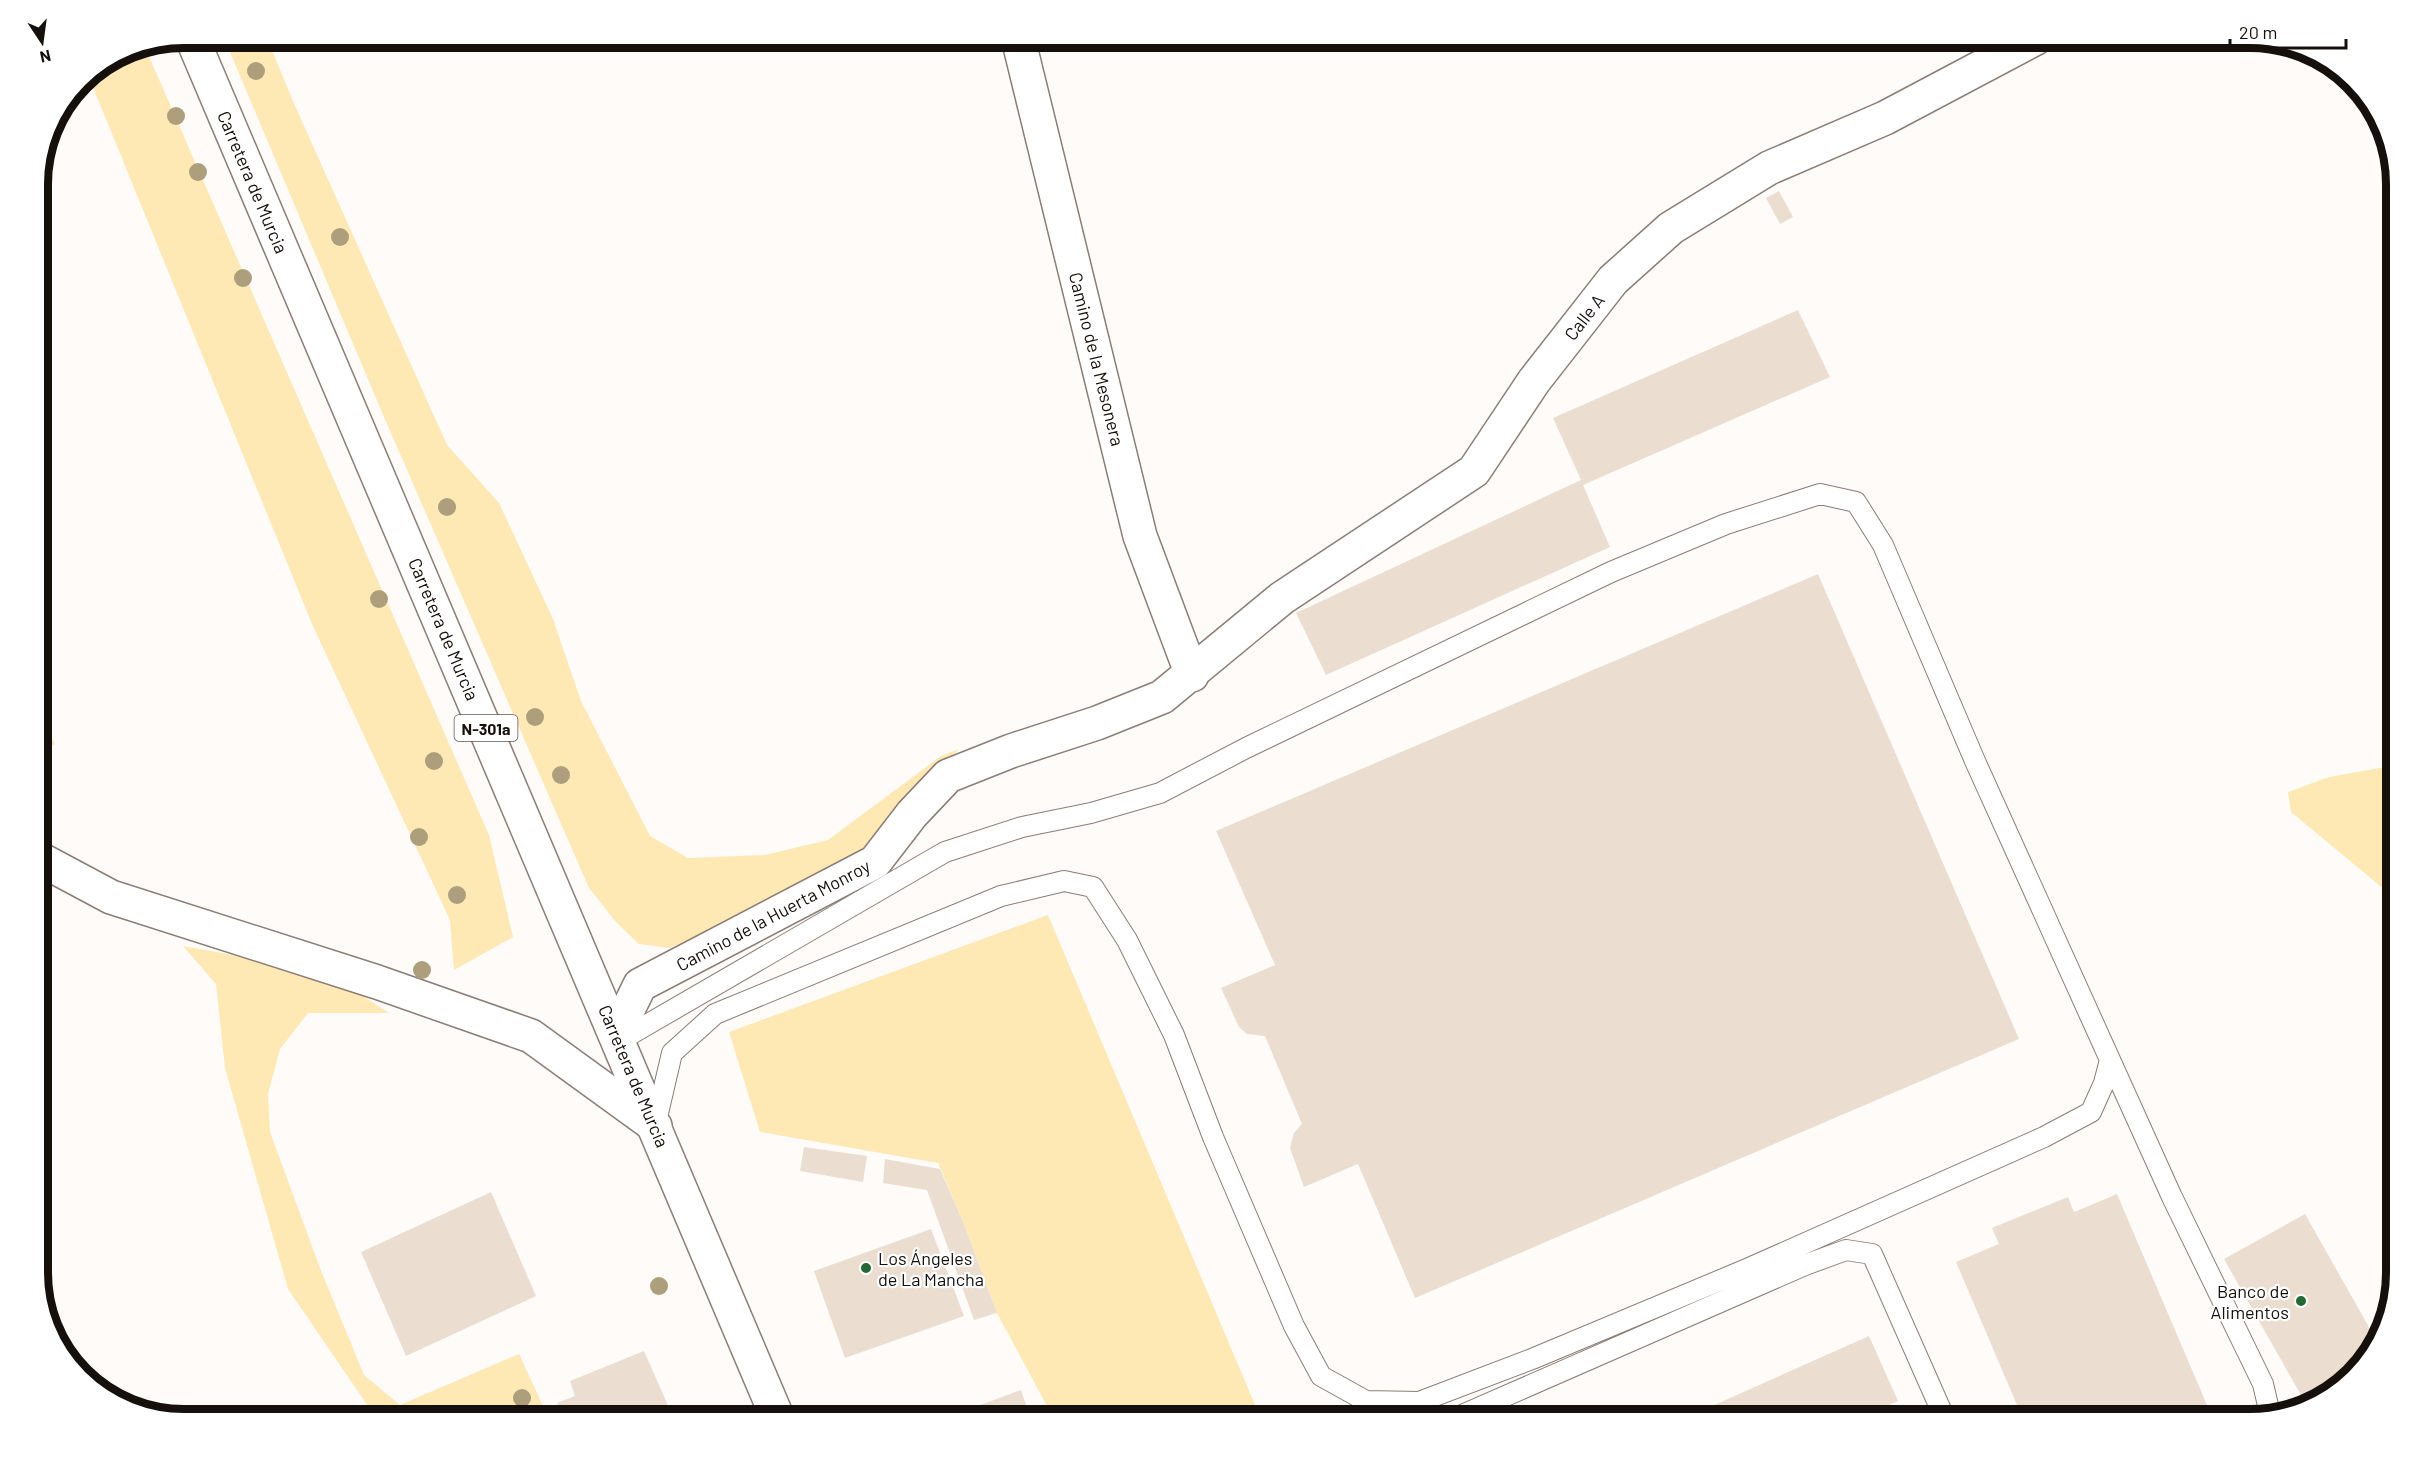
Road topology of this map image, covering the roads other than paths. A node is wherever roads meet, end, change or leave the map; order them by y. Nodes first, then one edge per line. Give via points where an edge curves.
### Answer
1 (196, 48) edge
2 (1020, 48) edge
3 (2017, 48) edge
4 (1192, 675) junction
5 (48, 863) edge
6 (617, 1038) junction
7 (2109, 1060) junction
8 (655, 1126) junction
9 (2269, 1408) edge
10 (774, 1409) edge
11 (1476, 1409) edge
12 (1941, 1409) edge

1 - 6 main road, Carretera de Murcia / N-301a
2 - 4 main road, Camino de la Mesonera via 1140,536
3 - 4 main road, Calle A via 1885,117 1769,168 1671,228 1613,280 1534,381 1474,471 1282,598
4 - 6 main road, Camino de la Huerta Monroy via 1162,697 948,776 875,862 640,985
5 - 8 main road via 111,897 531,1036
6 - 7 lane via 945,852 1022,826 1160,794 1246,748 1611,572 1726,524 1820,494 1856,502 1883,545
6 - 8 main road, Carretera de Murcia / N-301a
7 - 8 lane via 2091,1112 2044,1137 1747,1269 1419,1402 1366,1401 1321,1376 1290,1315 1213,1137 1174,1035 1127,940 1093,887 1064,881 1001,896 716,1014 672,1053
7 - 9 lane via 2263,1384
8 - 10 main road, Carretera de Murcia / N-301a
11 - 12 lane via 1845,1250 1872,1254

